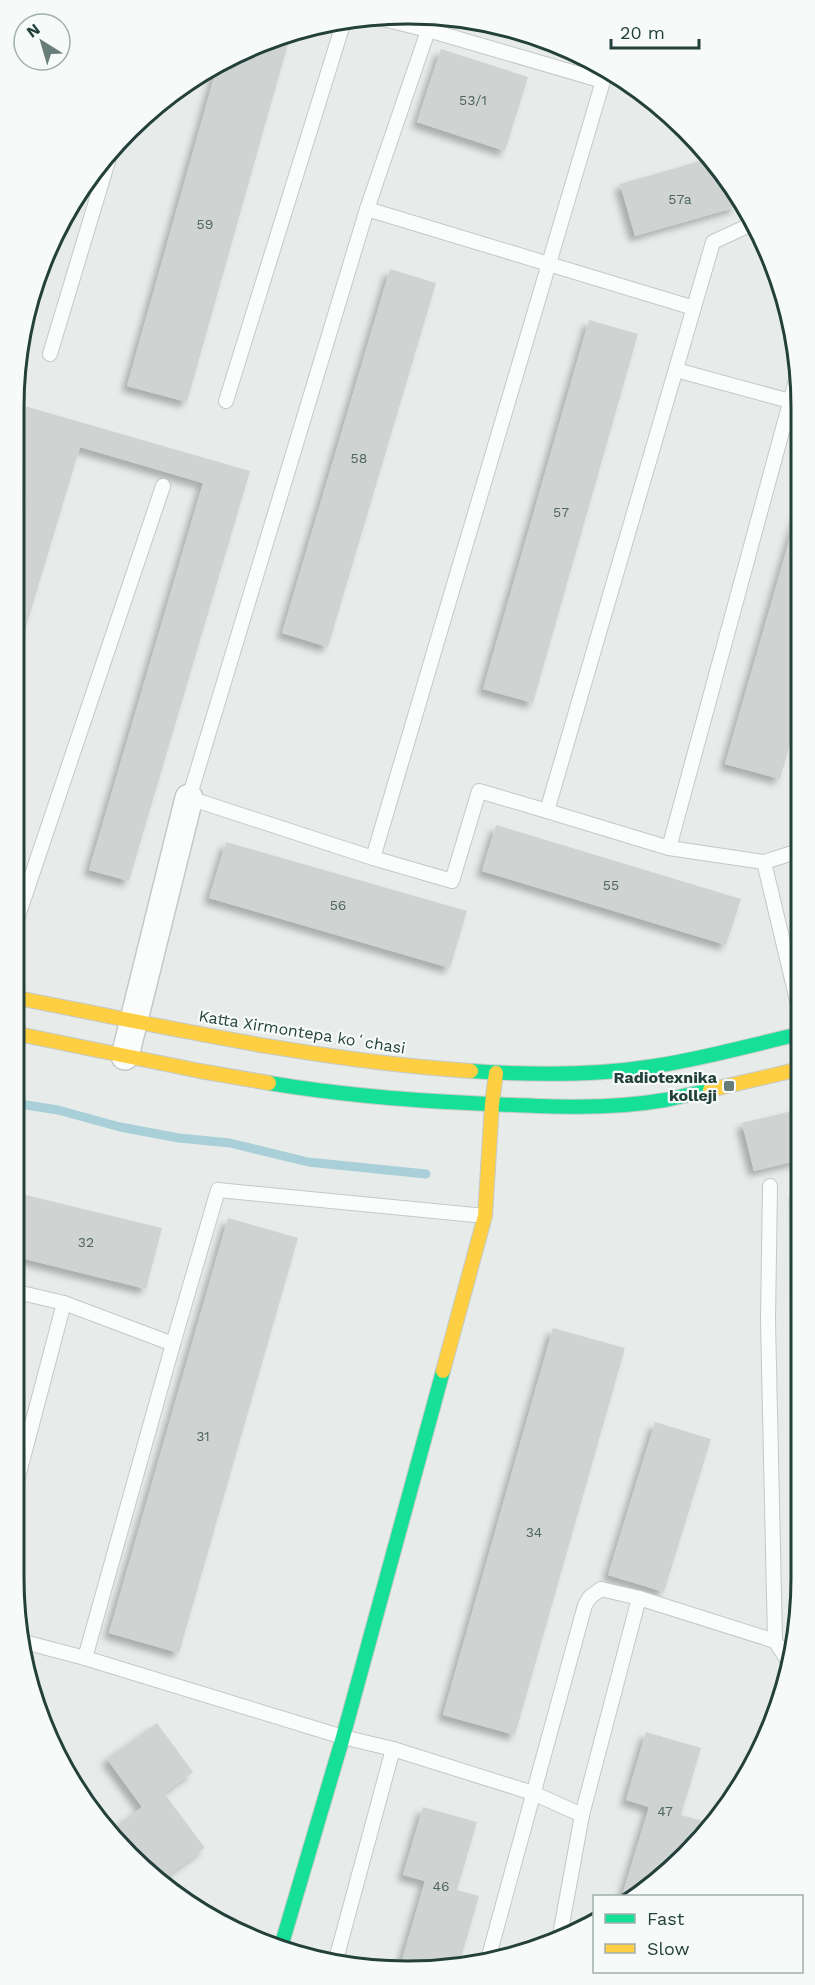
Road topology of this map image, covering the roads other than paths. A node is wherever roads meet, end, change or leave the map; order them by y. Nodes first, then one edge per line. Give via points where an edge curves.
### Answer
1 (404, 24) edge
2 (430, 25) edge
3 (341, 30) edge
4 (428, 30) junction
5 (597, 74) edge
6 (604, 78) edge
7 (104, 172) edge
8 (367, 209) junction
9 (745, 227) edge
10 (548, 263) junction
11 (694, 308) junction
12 (50, 354) dead end
13 (676, 370) junction
14 (226, 401) dead end
15 (790, 401) joint
16 (163, 486) dead end
17 (189, 798) junction
18 (547, 811) junction
19 (669, 848) junction
20 (791, 854) edge
21 (373, 858) junction
22 (764, 862) junction
23 (24, 901) edge
24 (791, 975) edge
25 (24, 999) edge
26 (135, 1021) junction
27 (24, 1035) edge
28 (791, 1036) edge
29 (125, 1056) junction
30 (791, 1071) edge
31 (496, 1073) junction
32 (492, 1104) junction
33 (770, 1186) dead end
34 (485, 1216) junction
35 (24, 1293) edge
36 (64, 1303) junction
37 (173, 1344) junction
38 (24, 1457) edge
39 (639, 1598) junction
40 (775, 1641) junction
41 (30, 1643) edge
42 (784, 1654) edge
43 (85, 1658) junction
44 (343, 1737) junction
45 (393, 1749) junction
46 (533, 1793) junction
47 (582, 1815) junction
48 (561, 1929) edge
49 (283, 1941) edge
50 (490, 1952) edge
51 (337, 1955) edge

1 - 4 lane
2 - 4 lane
3 - 14 lane
4 - 5 lane
4 - 8 lane
6 - 10 lane
7 - 12 lane
8 - 10 lane
8 - 17 lane
9 - 11 lane via 713,242
10 - 11 lane
10 - 21 lane
11 - 13 lane
13 - 15 lane
13 - 18 lane
15 - 19 lane
16 - 23 lane
17 - 21 lane
17 - 26 street
18 - 19 lane
18 - 21 lane via 479,791 452,881
19 - 22 lane
20 - 22 lane
22 - 24 lane
25 - 26 main road, Katta Xirmontepa koʻchasi
26 - 29 street
26 - 31 main road, Katta Xirmontepa koʻchasi via 375,1063
27 - 29 main road
28 - 31 main road, Katta Xirmontepa koʻchasi via 627,1070
29 - 32 main road via 314,1090
30 - 32 main road via 634,1103 544,1107
31 - 32 main road
32 - 34 main road
33 - 40 lane via 768,1320
34 - 37 lane via 218,1190
34 - 44 main road
35 - 36 lane
36 - 37 lane
36 - 38 lane
37 - 43 lane
39 - 40 lane
39 - 46 lane via 601,1589 585,1605
39 - 47 lane
40 - 42 lane
41 - 43 lane
43 - 44 lane
44 - 45 lane
44 - 49 main road
45 - 46 lane
45 - 51 lane
46 - 47 lane
46 - 50 lane
47 - 48 lane

